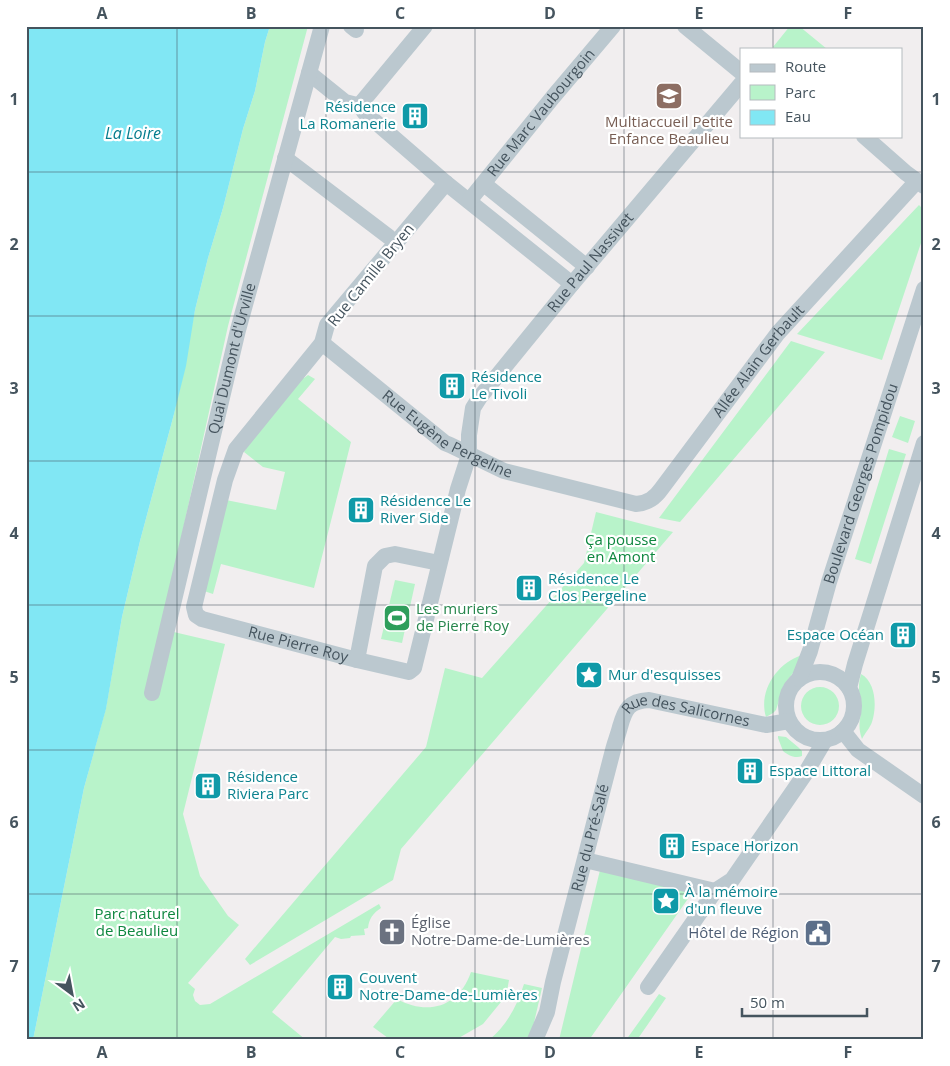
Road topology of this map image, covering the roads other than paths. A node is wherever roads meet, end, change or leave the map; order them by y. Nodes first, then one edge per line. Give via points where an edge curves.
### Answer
1 (322, 26) edge
2 (425, 26) edge
3 (614, 26) edge
4 (685, 26) edge
5 (740, 71) edge
6 (309, 73) junction
7 (740, 85) edge
8 (361, 106) junction
9 (866, 138) edge
10 (285, 158) junction
11 (446, 183) junction
12 (484, 184) junction
13 (920, 184) edge
14 (469, 201) junction
15 (390, 237) dead end
16 (587, 267) junction
17 (572, 284) junction
18 (924, 289) edge
19 (322, 343) junction
20 (243, 439) joint
21 (924, 443) edge
22 (469, 455) junction
23 (589, 492) joint
24 (439, 563) junction
25 (194, 607) joint
26 (357, 660) junction
27 (409, 672) joint
28 (800, 679) junction
29 (849, 688) junction
30 (152, 693) dead end
31 (790, 721) junction
32 (843, 730) junction
33 (825, 740) junction
34 (613, 750) joint
35 (924, 796) edge
36 (585, 860) junction
37 (715, 891) junction
38 (648, 987) dead end
39 (536, 1040) edge

1 - 6 street, Quai Dumont d'Urville
2 - 8 street
3 - 12 street, Rue Marc Vaubourgoin
4 - 5 street
6 - 8 street via 345,102
6 - 10 street, Quai Dumont d'Urville
7 - 16 street, Rue Paul Nassivet
8 - 11 street
9 - 13 street
10 - 15 street
10 - 30 street, Quai Dumont d'Urville via 238,330
11 - 14 street
11 - 19 street, Rue Camille Bryen via 327,325
12 - 14 street, Rue Marc Vaubourgoin
12 - 16 street
13 - 23 street, Allée Alain Gerbault via 778,333 653,499 636,504
14 - 17 street
16 - 17 street, Rue Paul Nassivet
17 - 22 street, Rue Paul Nassivet via 473,408
18 - 28 street, Boulevard Georges Pompidou
19 - 20 street, Rue Camille Bryen
19 - 22 street, Rue Eugène Pergeline via 445,442
20 - 25 street, Quai Dumont d'Urville via 236,448 225,480
21 - 29 street
22 - 23 street, Rue Eugène Pergeline via 504,471
22 - 24 street, Rue Paul Nassivet
24 - 26 street via 395,554 384,556 375,566
24 - 27 street, Rue Paul Nassivet via 414,668
25 - 26 street, Rue Pierre Roy via 196,615 202,619
26 - 27 street, Rue Pierre Roy
28 - 29 street via 813,673 827,673 838,677
28 - 31 street via 792,686 787,700 786,711
29 - 32 street via 854,710
31 - 33 street via 804,736
31 - 34 street, Rue des Salicornes via 766,725 643,700 630,705 624,712
32 - 33 street
32 - 35 street via 858,750
33 - 37 street via 732,880
34 - 36 street, Rue du Pré-Salé
36 - 37 street
36 - 39 street, Rue du Pré-Salé via 547,1012
37 - 38 street

